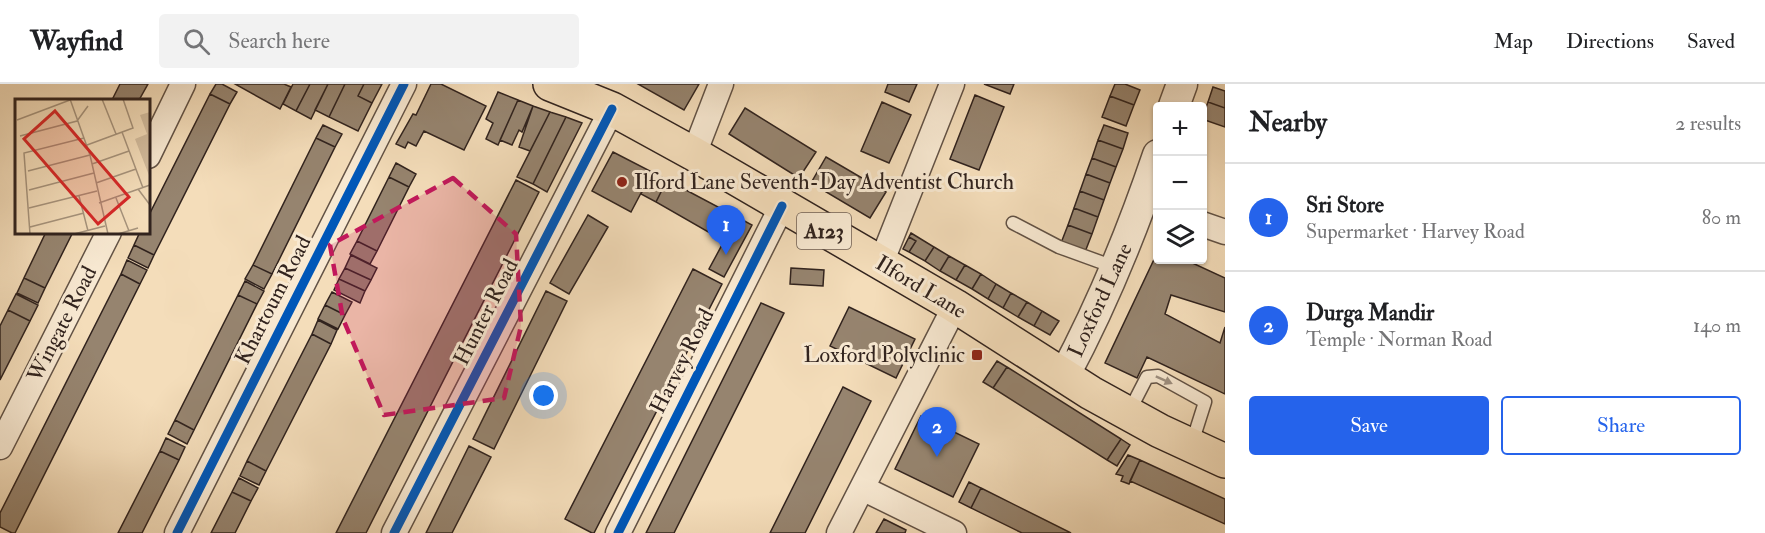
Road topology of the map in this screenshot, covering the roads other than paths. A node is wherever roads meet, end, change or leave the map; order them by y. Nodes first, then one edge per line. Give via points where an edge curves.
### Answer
1 (183, 84) edge
2 (404, 84) edge
3 (550, 84) edge
4 (721, 84) edge
5 (952, 84) edge
6 (1182, 84) edge
7 (1175, 102) edge
8 (612, 109) junction
9 (150, 152) edge
10 (694, 154) junction
11 (1158, 156) edge
12 (1150, 204) edge
13 (782, 206) junction
14 (1013, 223) dead end
15 (1207, 225) edge
16 (1225, 232) edge
17 (108, 234) edge
18 (881, 263) junction
19 (1117, 268) junction
20 (955, 306) junction
21 (1064, 376) junction
22 (1128, 413) junction
23 (1191, 445) junction
24 (0, 447) edge
25 (1225, 461) edge
26 (862, 488) junction
27 (177, 533) edge
28 (394, 533) edge
29 (618, 533) edge
30 (839, 533) edge
31 (954, 533) edge

1 - 9 street
2 - 27 street, Khartoum Road
3 - 8 main road, Ilford Lane / A123
4 - 10 street
5 - 18 street
6 - 7 street
8 - 10 main road, Ilford Lane / A123
8 - 28 street, Hunter Road
10 - 13 main road, Ilford Lane / A123
11 - 12 street, Loxford Lane
12 - 19 street, Loxford Lane
13 - 18 main road, Ilford Lane / A123
13 - 29 street, Harvey Road
14 - 19 lane via 1059,247
15 - 16 street
17 - 24 street, Wingate Road
18 - 20 main road, Ilford Lane / A123
19 - 21 street, Loxford Lane
20 - 21 main road, Ilford Lane / A123
20 - 26 street
21 - 22 main road, Ilford Lane / A123
22 - 23 main road, Ilford Lane / A123
22 -> 23 lane via 1148,377 1158,376 1205,402
23 - 25 main road, Ilford Lane / A123
26 - 30 street
26 - 31 street

